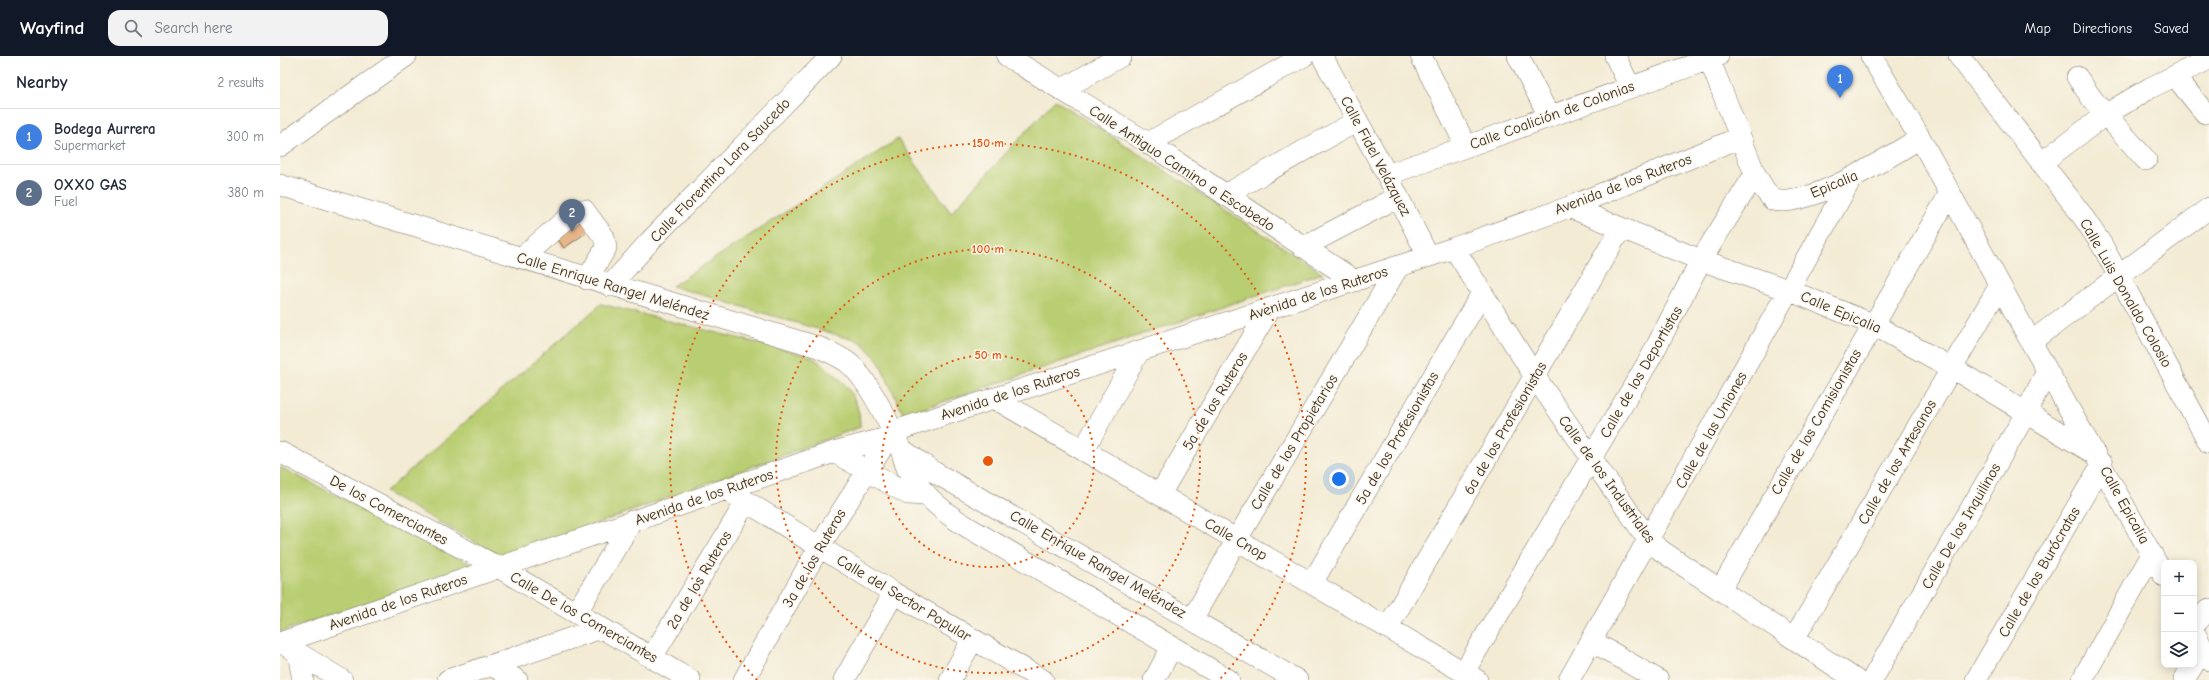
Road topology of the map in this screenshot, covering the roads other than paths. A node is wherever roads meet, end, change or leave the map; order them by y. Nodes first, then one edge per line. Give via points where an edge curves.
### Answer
1 (406, 56) edge
2 (831, 56) edge
3 (1007, 56) edge
4 (1122, 56) edge
5 (1304, 56) edge
6 (1322, 56) edge
7 (1421, 56) edge
8 (1518, 56) edge
9 (1615, 56) edge
10 (1871, 56) edge
11 (1959, 56) edge
12 (1712, 57) edge
13 (2209, 59) edge
14 (2175, 76) junction
15 (2077, 77) dead end
16 (1630, 87) junction
17 (1061, 90) junction
18 (2205, 113) dead end
19 (2105, 115) junction
20 (1549, 116) junction
21 (1357, 121) junction
22 (1740, 138) junction
23 (1920, 138) junction
24 (1148, 143) junction
25 (280, 146) edge
26 (1466, 146) junction
27 (2146, 160) dead end
28 (2041, 163) junction
29 (1755, 174) junction
30 (1387, 175) junction
31 (1851, 179) junction
32 (280, 185) edge
33 (1950, 193) junction
34 (1225, 195) junction
35 (1398, 197) junction
36 (1569, 206) junction
37 (2209, 208) edge
38 (1621, 228) junction
39 (1303, 247) junction
40 (1454, 248) junction
41 (1428, 256) junction
42 (521, 258) junction
43 (1701, 260) junction
44 (1398, 267) junction
45 (2120, 276) junction
46 (587, 279) junction
47 (1355, 281) junction
48 (2000, 285) junction
49 (610, 286) junction
50 (1788, 290) junction
51 (1482, 293) junction
52 (1270, 308) junction
53 (1872, 324) junction
54 (2031, 342) junction
55 (1138, 351) junction
56 (1952, 368) junction
57 (2047, 371) junction
58 (1535, 378) junction
59 (994, 398) junction
60 (2026, 413) junction
61 (893, 439) junction
62 (2209, 443) edge
63 (1083, 451) junction
64 (280, 452) edge
65 (834, 452) junction
66 (1591, 458) junction
67 (2099, 459) junction
68 (866, 471) junction
69 (961, 487) junction
70 (726, 489) junction
71 (1160, 494) junction
72 (927, 495) junction
73 (746, 502) junction
74 (945, 511) junction
75 (632, 521) junction
76 (1236, 539) junction
77 (1649, 541) junction
78 (820, 547) junction
79 (2152, 554) junction
80 (498, 567) junction
81 (2161, 570) edge
82 (1312, 583) junction
83 (1721, 589) junction
84 (894, 593) junction
85 (2209, 609) edge
86 (576, 613) junction
87 (1193, 618) junction
88 (2197, 622) edge
89 (1388, 626) junction
90 (601, 628) junction
91 (1794, 639) junction
92 (973, 640) junction
93 (1592, 641) junction
94 (287, 646) edge
95 (1172, 647) junction
96 (2198, 653) edge
97 (652, 657) junction
98 (492, 665) junction
99 (1471, 676) edge
100 (303, 680) edge
101 (342, 680) edge
102 (448, 680) edge
103 (517, 680) edge
104 (690, 680) edge
105 (744, 680) edge
106 (844, 680) edge
107 (950, 680) edge
108 (1043, 680) edge
109 (1154, 680) edge
110 (1229, 680) edge
111 (1297, 680) edge
112 (1569, 680) edge
113 (1658, 680) edge
114 (1856, 680) edge
115 (1872, 680) edge
116 (1976, 680) edge
117 (2082, 680) edge
118 (2184, 680) edge

1 - 25 street
2 - 49 street, Calle Florentino Lara Saucedo via 650,241
3 - 17 street, Calle Antiguo Camino a Escobedo
4 - 17 street
5 - 24 street
6 - 21 street, Calle Fidel Velázquez
7 - 26 street
8 - 20 street
9 - 16 street
10 - 23 street, Calle Epicalia
11 - 28 street, Calle Luis Donaldo Colosio
12 - 16 street, Calle Coalición de Colonias
12 - 22 street, Epicalia
13 - 14 street
14 - 18 street
14 - 19 street
15 - 19 street
16 - 20 street, Calle Coalición de Colonias
17 - 24 street, Calle Antiguo Camino a Escobedo
19 - 27 street
19 - 28 street
20 - 26 street, Calle Coalición de Colonias
21 - 30 street, Calle Fidel Velázquez
21 - 34 street
22 - 29 street, Epicalia
22 - 36 street, Avenida de los Ruteros
23 - 31 street, Epicalia
23 - 33 street, Calle Epicalia
24 - 34 street, Calle Antiguo Camino a Escobedo
26 - 30 street, Calle Coalición de Colonias
28 - 45 street, Calle Luis Donaldo Colosio via 2079,211
29 - 31 street, Epicalia via 1769,196 1779,201 1812,194
29 - 43 street, Calle de los Deportistas
30 - 35 street, Calle Fidel Velázquez
31 - 50 street, Calle de las Uniones
32 - 42 street, Calle Enrique Rangel Meléndez
33 - 48 street, Calle Epicalia
33 - 53 street, Calle de los Comisionistas
34 - 39 street, Calle Antiguo Camino a Escobedo
35 - 39 street
35 - 41 street, Calle Fidel Velázquez
36 - 38 street, Calle Epicalia
36 - 40 street, Avenida de los Ruteros
37 - 45 street
38 - 43 street, Calle Epicalia
38 - 58 street, 6a de los Profesionistas
39 - 47 street, Calle Antiguo Camino a Escobedo
40 - 41 street, Avenida de los Ruteros
40 - 51 street, Calle de los Industriales
41 - 44 street, Avenida de los Ruteros
42 - 46 street, Calle Enrique Rangel Meléndez
42 - 46 street via 577,210 584,210 604,237 606,248
43 - 50 street, Calle Epicalia
43 - 66 street, Calle de los Deportistas via 1651,357
44 - 47 street, Avenida de los Ruteros
44 - 76 street, Calle de los Propietarios
45 - 54 street
45 - 62 street, Calle Luis Donaldo Colosio
46 - 49 street, Calle Enrique Rangel Meléndez
47 - 52 street, Avenida de los Ruteros
48 - 54 street, Calle Epicalia
48 - 56 street, Calle de los Artesanos
49 - 61 street, Calle Enrique Rangel Meléndez via 818,347 838,356 851,365 861,377
50 - 53 street, Calle Epicalia
50 - 77 street, Calle de las Uniones
51 - 58 street, Calle de los Industriales
51 - 82 street, 5a de los Profesionistas
52 - 55 street, Avenida de los Ruteros
52 - 71 street, 5a de los Ruteros
53 - 56 street, Calle Epicalia
53 - 83 street, Calle de los Comisionistas
54 - 57 street, Calle Epicalia
55 - 59 street, Avenida de los Ruteros
55 - 63 street
56 - 60 street, Calle Epicalia
56 - 91 street, Calle de los Artesanos
57 - 60 street, Calle De los Inquilinos
57 - 67 street, Calle Epicalia
58 - 66 street, Calle de los Industriales
58 - 89 street, 6a de los Profesionistas
59 - 61 street, Avenida de los Ruteros
59 - 63 street, Calle Cnop
60 - 67 street, Calle Epicalia
60 - 115 street, Calle De los Inquilinos
61 - 65 street, Avenida de los Ruteros
61 - 68 street, 3a de los Ruteros
61 - 69 street, Calle Enrique Rangel Meléndez via 934,472
61 - 72 street, Calle Enrique Rangel Meléndez via 908,469
63 - 71 street, Calle Cnop
64 - 80 street, De los Comerciantes
65 - 68 street
65 - 70 street, Avenida de los Ruteros
66 - 77 street, Calle de los Industriales
66 - 99 street, Calle de los Deportistas
67 - 79 street, Calle Epicalia
67 - 116 street, Calle de los Burócratas
68 - 72 street via 908,494
68 - 78 street, 3a de los Ruteros
69 - 74 street via 953,490 948,496 944,503
69 - 87 street, Calle Enrique Rangel Meléndez
70 - 73 street, Calle del Sector Popular
70 - 75 street, Avenida de los Ruteros
71 - 76 street, Calle Cnop
72 - 74 street, Calle Enrique Rangel Meléndez
73 - 78 street, Calle del Sector Popular
73 - 97 street, 2a de los Ruteros
74 - 95 street, Calle Enrique Rangel Meléndez via 969,528
75 - 80 street, Avenida de los Ruteros
75 - 86 street
76 - 82 street, Calle Cnop
76 - 87 street, Calle de los Propietarios
77 - 83 street, Calle de los Industriales
77 - 93 street, Calle de las Uniones
78 - 84 street, Calle del Sector Popular
78 - 105 street, 3a de los Ruteros
79 - 81 street, Calle Epicalia
79 - 117 street
80 - 86 street, Calle De los Comerciantes
80 - 94 street, Avenida de los Ruteros
82 - 89 street, Calle Cnop
83 - 91 street, Calle de los Industriales
84 - 92 street, Calle del Sector Popular
84 - 106 street
85 - 88 street
86 - 90 street, Calle De los Comerciantes
87 - 111 street, Calle Enrique Rangel Meléndez
89 - 99 street, Calle Cnop
90 - 97 street, Calle De los Comerciantes
90 - 98 street
91 - 114 street, Calle de los Industriales
92 - 107 street
92 - 108 street, Calle del Sector Popular
93 - 112 street, Calle de las Uniones
93 - 113 street
94 - 100 street
94 - 101 street
95 - 109 street
95 - 110 street, Calle Enrique Rangel Meléndez
96 - 118 street
97 - 104 street, Calle De los Comerciantes
98 - 102 street
98 - 103 street

